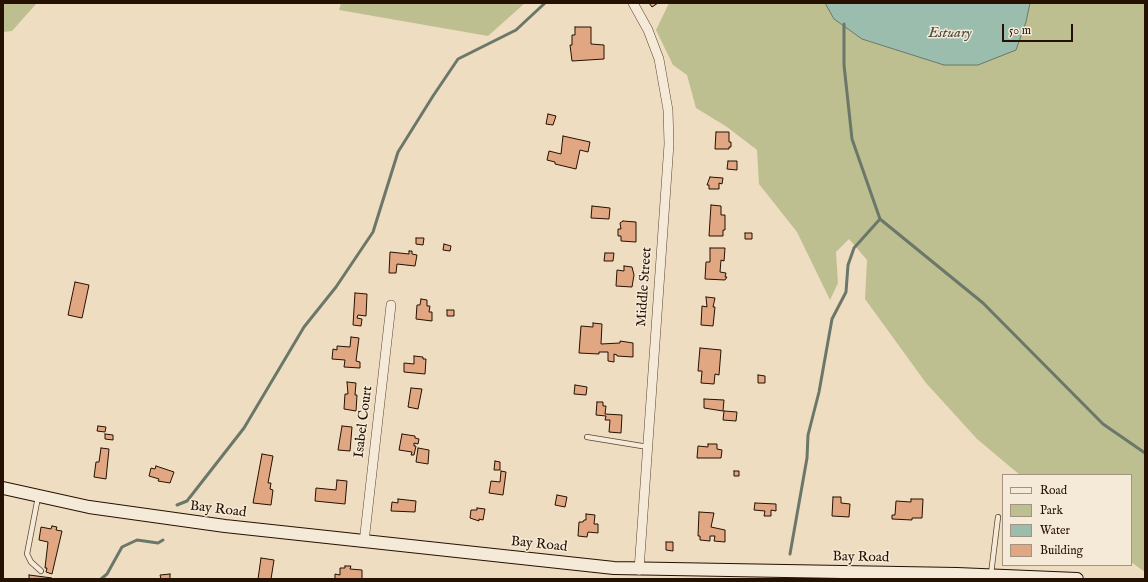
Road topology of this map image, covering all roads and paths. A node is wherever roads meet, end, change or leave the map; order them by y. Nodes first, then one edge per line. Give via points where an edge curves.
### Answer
1 (633, 3) edge
2 (391, 305) dead end
3 (587, 437) dead end
4 (648, 447) junction
5 (3, 488) edge
6 (38, 497) junction
7 (998, 517) dead end
8 (364, 542) junction
9 (41, 571) dead end
10 (639, 574) edge
11 (991, 576) junction
12 (1077, 579) edge

1 - 4 street, Middle Street via 646,25 656,50 665,88 669,121 668,174
2 - 8 street, Isabel Court
3 - 4 lane
4 - 10 street, Middle Street
5 - 6 main road, Bay Road
6 - 8 main road, Bay Road via 144,516
6 - 9 lane via 27,554
7 - 11 lane
8 - 10 main road, Bay Road
10 - 11 main road, Bay Road
11 - 12 main road, Bay Road

